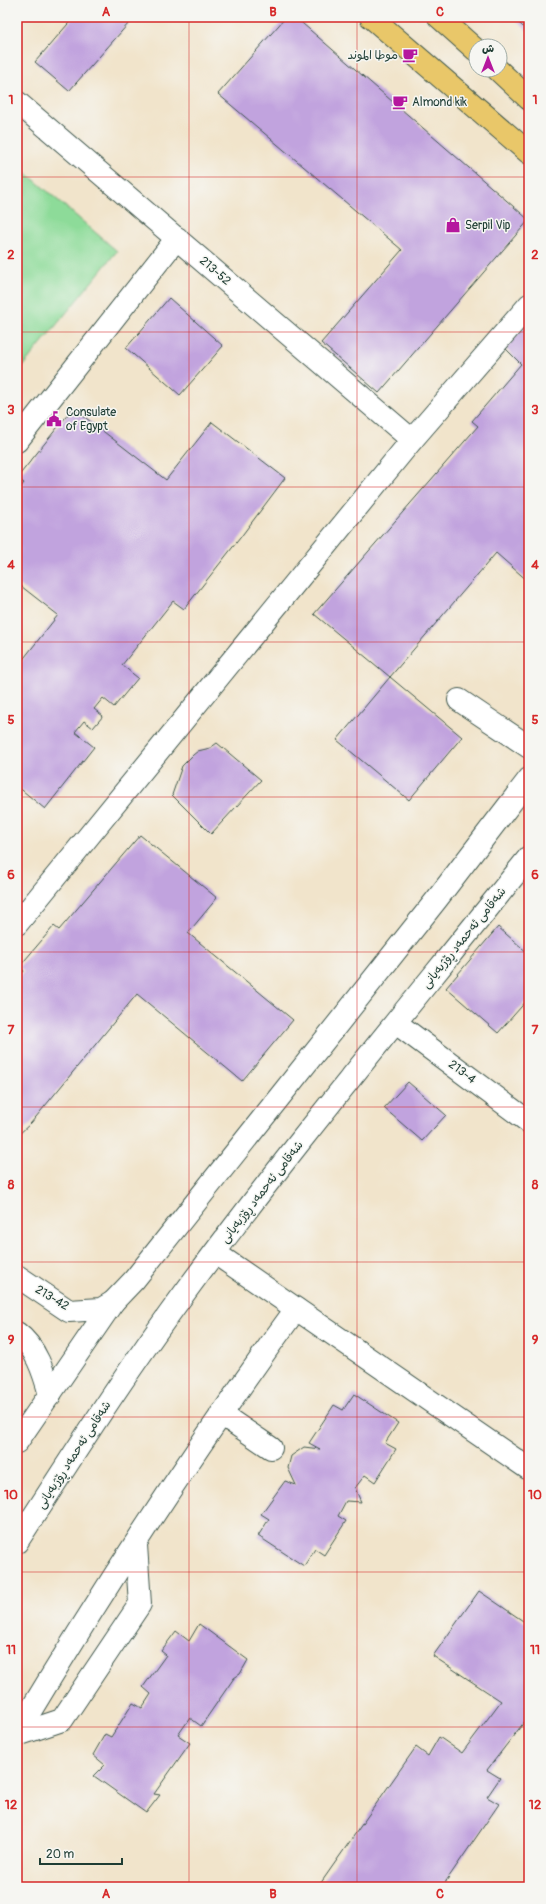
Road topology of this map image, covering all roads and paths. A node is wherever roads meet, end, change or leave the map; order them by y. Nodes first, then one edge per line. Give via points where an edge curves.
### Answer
1 (371, 17) edge
2 (439, 17) edge
3 (468, 43) edge
4 (507, 78) edge
5 (529, 99) edge
6 (17, 102) edge
7 (529, 153) edge
8 (177, 238) junction
9 (529, 304) edge
10 (412, 440) junction
11 (17, 442) edge
12 (459, 700) dead end
13 (529, 747) edge
14 (529, 779) edge
15 (529, 857) edge
16 (17, 924) edge
17 (396, 1023) junction
18 (529, 1122) edge
19 (215, 1254) junction
20 (17, 1276) edge
21 (113, 1302) junction
22 (296, 1309) junction
23 (17, 1333) edge
24 (50, 1395) junction
25 (221, 1414) junction
26 (17, 1442) edge
27 (271, 1448) dead end
28 (529, 1469) edge
29 (17, 1542) edge
30 (136, 1545) junction
31 (17, 1734) edge

1 - 7 main road
2 - 3 main road
4 - 5 main road
6 - 8 street, 213-52
8 - 10 street, 213-52
8 - 11 street
9 - 10 street
10 - 16 street
12 - 13 street
14 - 21 street via 432,906 134,1280
15 - 17 street, شەقامی ئەحمەد ڕۆژبەیانی
17 - 18 street, 213-4
17 - 19 street, شەقامی ئەحمەد ڕۆژبەیانی via 256,1198
19 - 22 street
19 - 29 street, شەقامی ئەحمەد ڕۆژبەیانی via 174,1307 86,1434
20 - 21 street, 213-42 via 70,1311 101,1309
21 - 24 street
22 - 25 street
22 - 28 street
23 - 24 street via 24,1339 44,1372
24 - 26 street
25 - 27 street
25 - 30 street
30 - 31 street via 67,1650
30 - 31 street via 140,1604 62,1720

